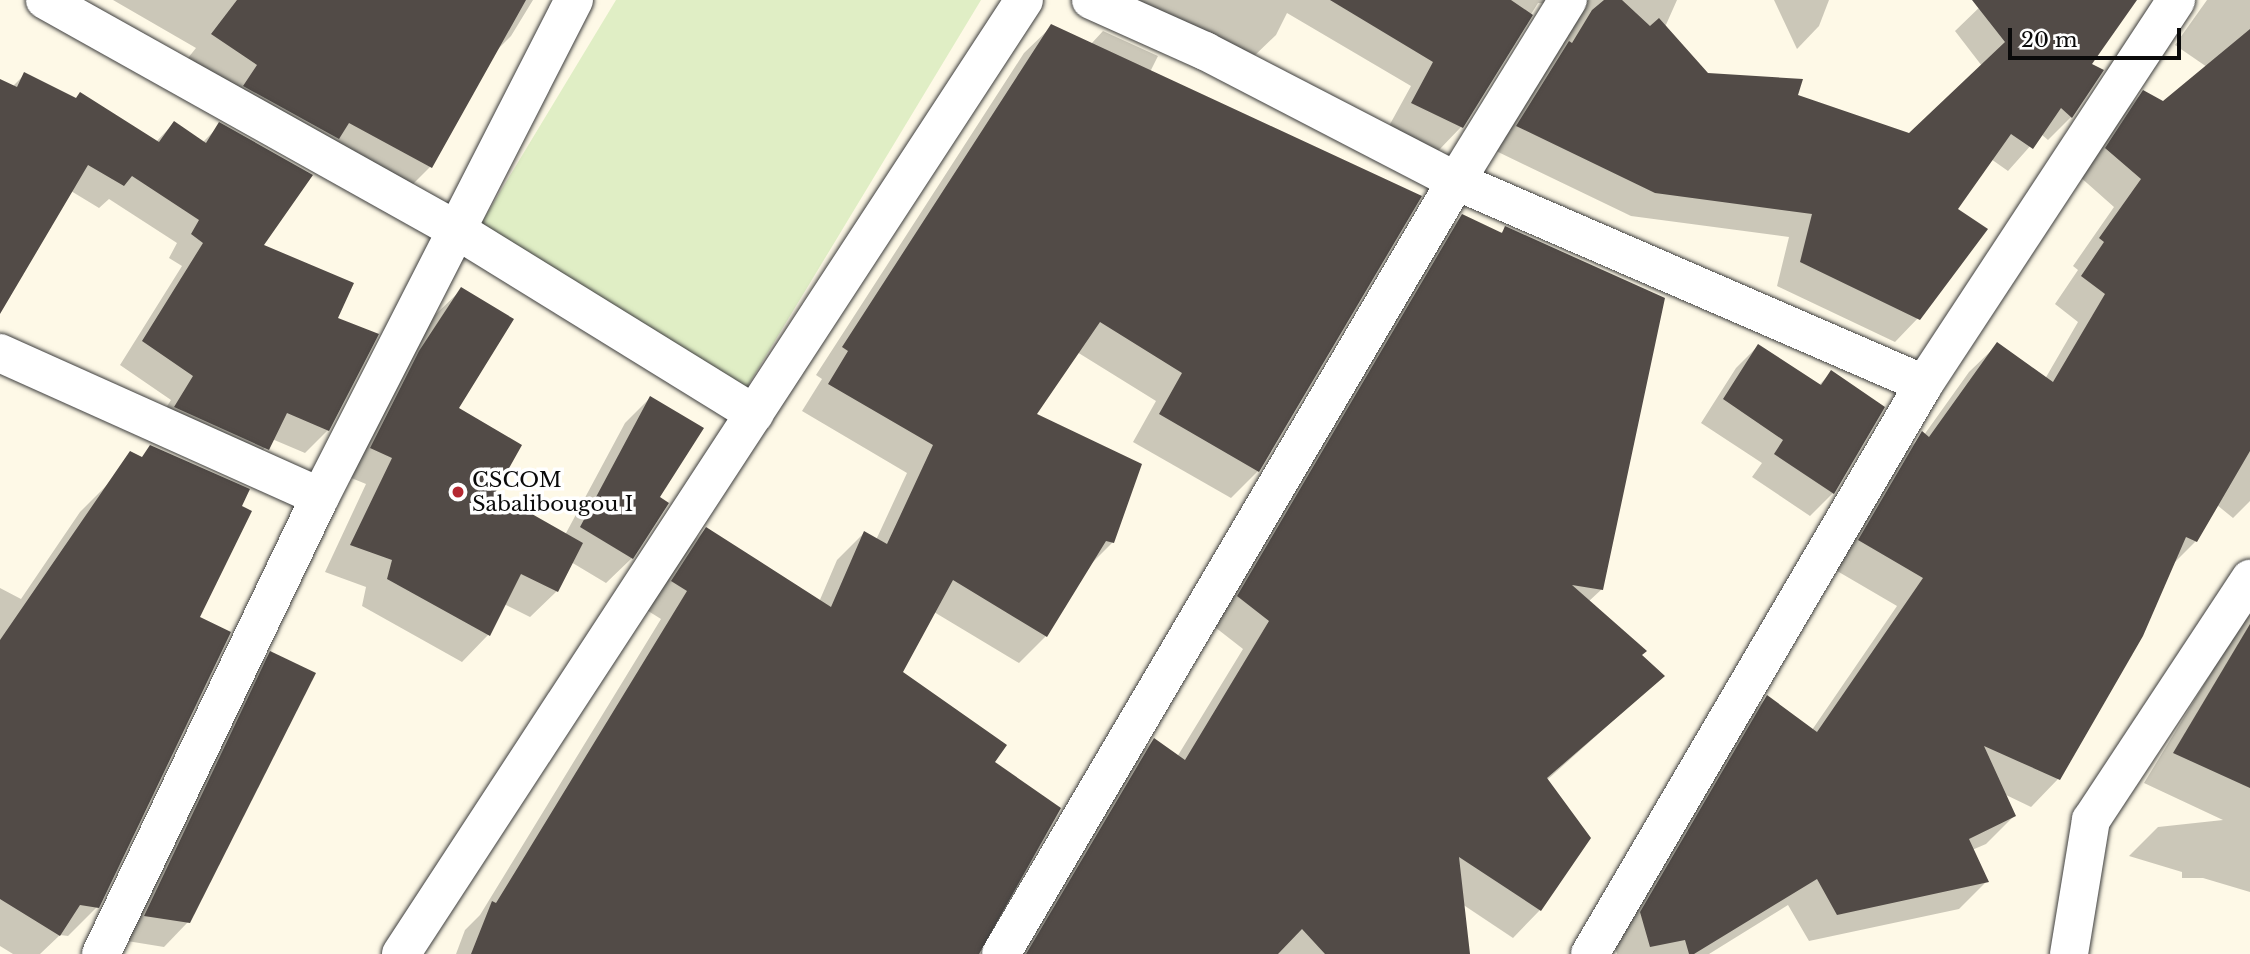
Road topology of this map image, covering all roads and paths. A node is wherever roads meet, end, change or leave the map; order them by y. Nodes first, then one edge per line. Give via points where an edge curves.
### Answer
1 (44, 0) edge
2 (574, 0) edge
3 (1024, 0) edge
4 (1091, 0) edge
5 (1568, 0) edge
6 (2176, 0) edge
7 (1456, 181) junction
8 (455, 229) junction
9 (0, 353) edge
10 (1924, 384) junction
11 (754, 415) junction
12 (320, 497) junction
13 (2250, 579) edge
14 (101, 954) edge
15 (401, 954) edge
16 (1001, 954) edge
17 (1590, 954) edge
18 (2069, 954) edge

1 - 8 street
2 - 8 street
3 - 11 street
4 - 7 street via 1205,51
5 - 7 street
6 - 10 street
7 - 10 street
7 - 16 street
8 - 11 street
8 - 12 street
9 - 12 street
10 - 17 street
11 - 15 street
12 - 14 street
13 - 18 street via 2091,820

